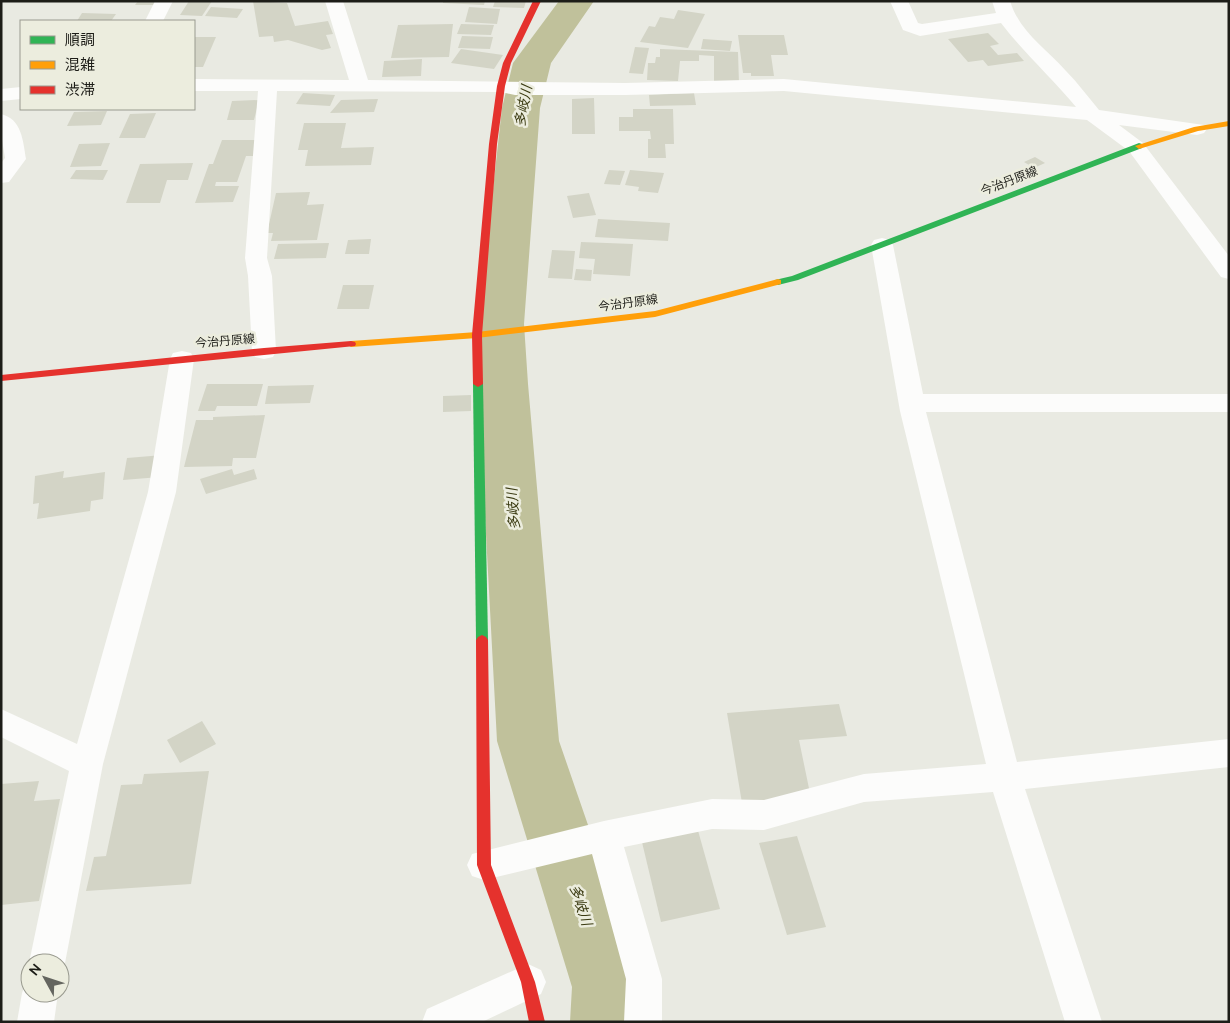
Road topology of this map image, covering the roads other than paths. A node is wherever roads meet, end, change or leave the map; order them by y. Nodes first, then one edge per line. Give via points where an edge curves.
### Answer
1 (164, 1) edge
2 (334, 1) edge
3 (537, 1) edge
4 (899, 1) edge
5 (1003, 9) edge
6 (154, 20) edge
7 (195, 84) edge
8 (360, 85) junction
9 (268, 86) junction
10 (501, 86) junction
11 (20, 93) edge
12 (1, 95) edge
13 (1093, 115) junction
14 (1, 120) edge
15 (1229, 123) edge
16 (1197, 129) junction
17 (1136, 147) junction
18 (1, 177) edge
19 (882, 244) junction
20 (1229, 272) edge
21 (477, 335) junction
22 (264, 352) junction
23 (182, 359) junction
24 (1, 378) edge
25 (912, 402) junction
26 (1229, 402) edge
27 (1, 722) edge
28 (1229, 752) edge
29 (87, 764) junction
30 (1005, 777) junction
31 (604, 836) junction
32 (484, 866) junction
33 (48, 953) edge
34 (528, 982) junction
35 (38, 1003) edge
36 (35, 1022) edge
37 (440, 1022) edge
38 (537, 1022) edge
39 (643, 1022) edge
40 (1084, 1022) edge

1 - 6 street
2 - 8 street
3 - 10 main road via 507,64
4 - 5 street via 910,26 920,30
5 - 13 street via 1023,39 1059,74
7 - 9 street
8 - 9 street
8 - 10 street
9 - 22 street via 256,258
10 - 13 street via 515,89 625,89 784,85
10 - 21 main road
11 - 12 street
13 - 16 street
13 - 17 street
14 - 18 street via 11,131 16,159
15 - 16 main road, 今治丹原線
16 - 17 main road, 今治丹原線
17 - 19 main road, 今治丹原線
17 - 20 street
19 - 21 main road, 今治丹原線 via 795,278 655,314
19 - 25 street
21 - 22 main road, 今治丹原線
21 - 32 main road
22 - 23 main road, 今治丹原線
23 - 24 main road, 今治丹原線
23 - 29 street via 162,492
25 - 26 street
25 - 30 street
27 - 29 street
28 - 30 street
29 - 33 street
30 - 31 street via 864,788 764,815 712,814
30 - 40 street
31 - 32 street
31 - 39 street via 644,979
32 - 34 main road
34 - 37 street
34 - 38 main road
35 - 36 street

